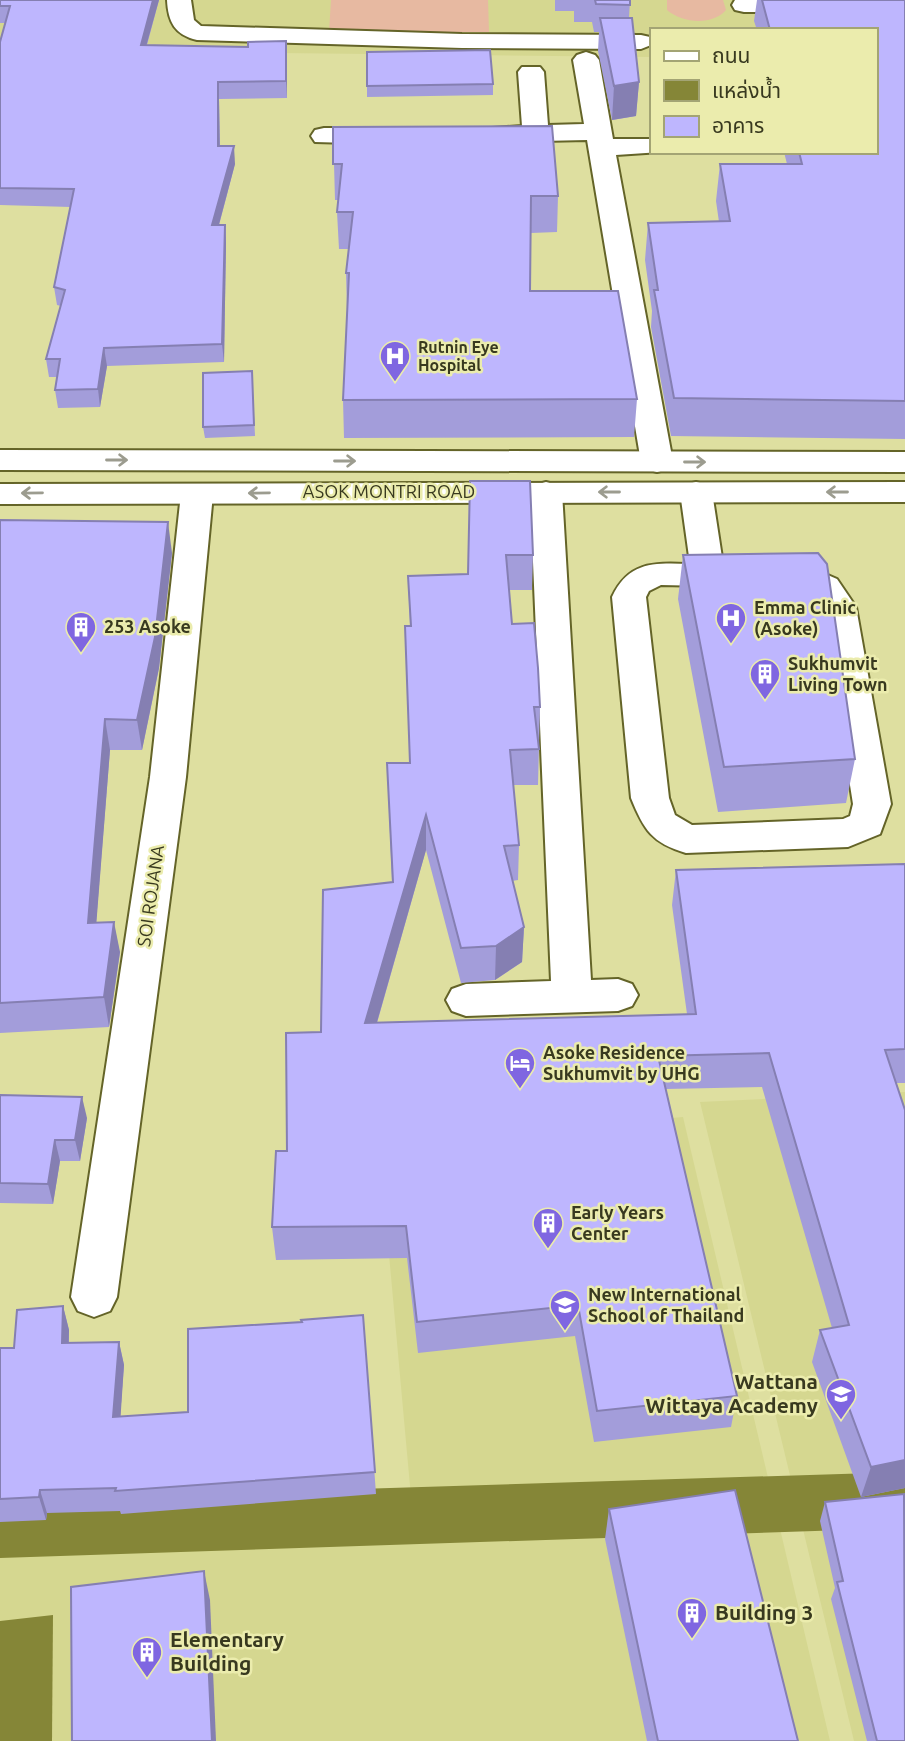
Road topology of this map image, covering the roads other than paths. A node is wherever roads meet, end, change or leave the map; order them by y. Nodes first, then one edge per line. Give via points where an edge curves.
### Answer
1 (179, 0) edge
2 (905, 4) edge
3 (744, 5) dead end
4 (641, 41) dead end
5 (586, 60) dead end
6 (531, 72) dead end
7 (536, 134) junction
8 (416, 135) edge
9 (470, 135) edge
10 (324, 136) dead end
11 (602, 139) junction
12 (650, 147) edge
13 (0, 460) edge
14 (657, 462) junction
15 (905, 462) edge
16 (546, 492) junction
17 (696, 492) junction
18 (905, 492) edge
19 (0, 494) edge
20 (197, 494) junction
21 (708, 575) junction
22 (618, 995) dead end
23 (572, 997) junction
24 (466, 1000) dead end
25 (94, 1297) dead end

1 - 4 street via 180,21 197,33
2 - 3 street
5 - 11 street
6 - 7 street
7 - 9 street
7 - 11 street
8 - 10 street
11 - 12 street
11 - 14 street
13 -> 14 street, ASOK MONTRI ROAD
14 -> 15 street, ASOK MONTRI ROAD
17 -> 16 street, ASOK MONTRI ROAD
16 -> 20 street, ASOK MONTRI ROAD
16 - 23 street
18 -> 17 street, ASOK MONTRI ROAD
17 - 21 street
20 -> 19 street, ASOK MONTRI ROAD
20 - 25 street, SOI ROJANA via 168,778
21 - 21 street via 807,577 825,587 839,607 872,804 867,824 848,833 686,839 660,823 650,798 629,597 635,583 656,574
22 - 23 street
23 - 24 street

